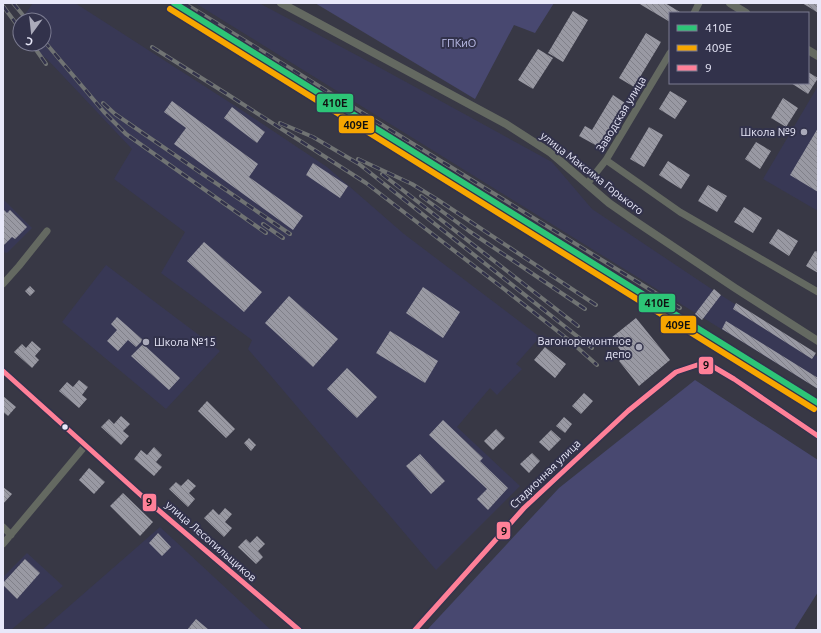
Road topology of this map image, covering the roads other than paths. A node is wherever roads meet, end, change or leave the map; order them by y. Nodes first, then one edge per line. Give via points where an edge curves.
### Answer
1 (281, 3) edge
2 (700, 3) edge
3 (730, 3) edge
4 (695, 12) edge
5 (744, 12) edge
6 (809, 51) edge
7 (669, 55) edge
8 (818, 56) edge
9 (606, 160) junction
10 (587, 184) junction
11 (46, 231) dead end
12 (3, 284) edge
13 (818, 292) edge
14 (818, 341) edge
15 (3, 371) edge
16 (818, 436) edge
17 (85, 446) junction
18 (3, 527) edge
19 (11, 534) junction
20 (3, 544) edge
21 (299, 630) edge
22 (415, 630) edge

1 - 10 street, улица Максима Горького via 506,124 551,153
2 - 4 street
3 - 5 street
6 - 8 street
7 - 9 street, Заводская улица
9 - 10 street, Заводская улица
9 - 13 street, улица Максима Горького via 680,212
10 - 14 street, улица Максима Горького via 641,225
11 - 12 street
15 - 17 street, улица Лесопильщиков
16 - 22 street, Стадионная улица via 712,366 697,365 676,372 628,411 524,508
17 - 19 street
17 - 21 street, улица Лесопильщиков
18 - 19 street
19 - 20 street

